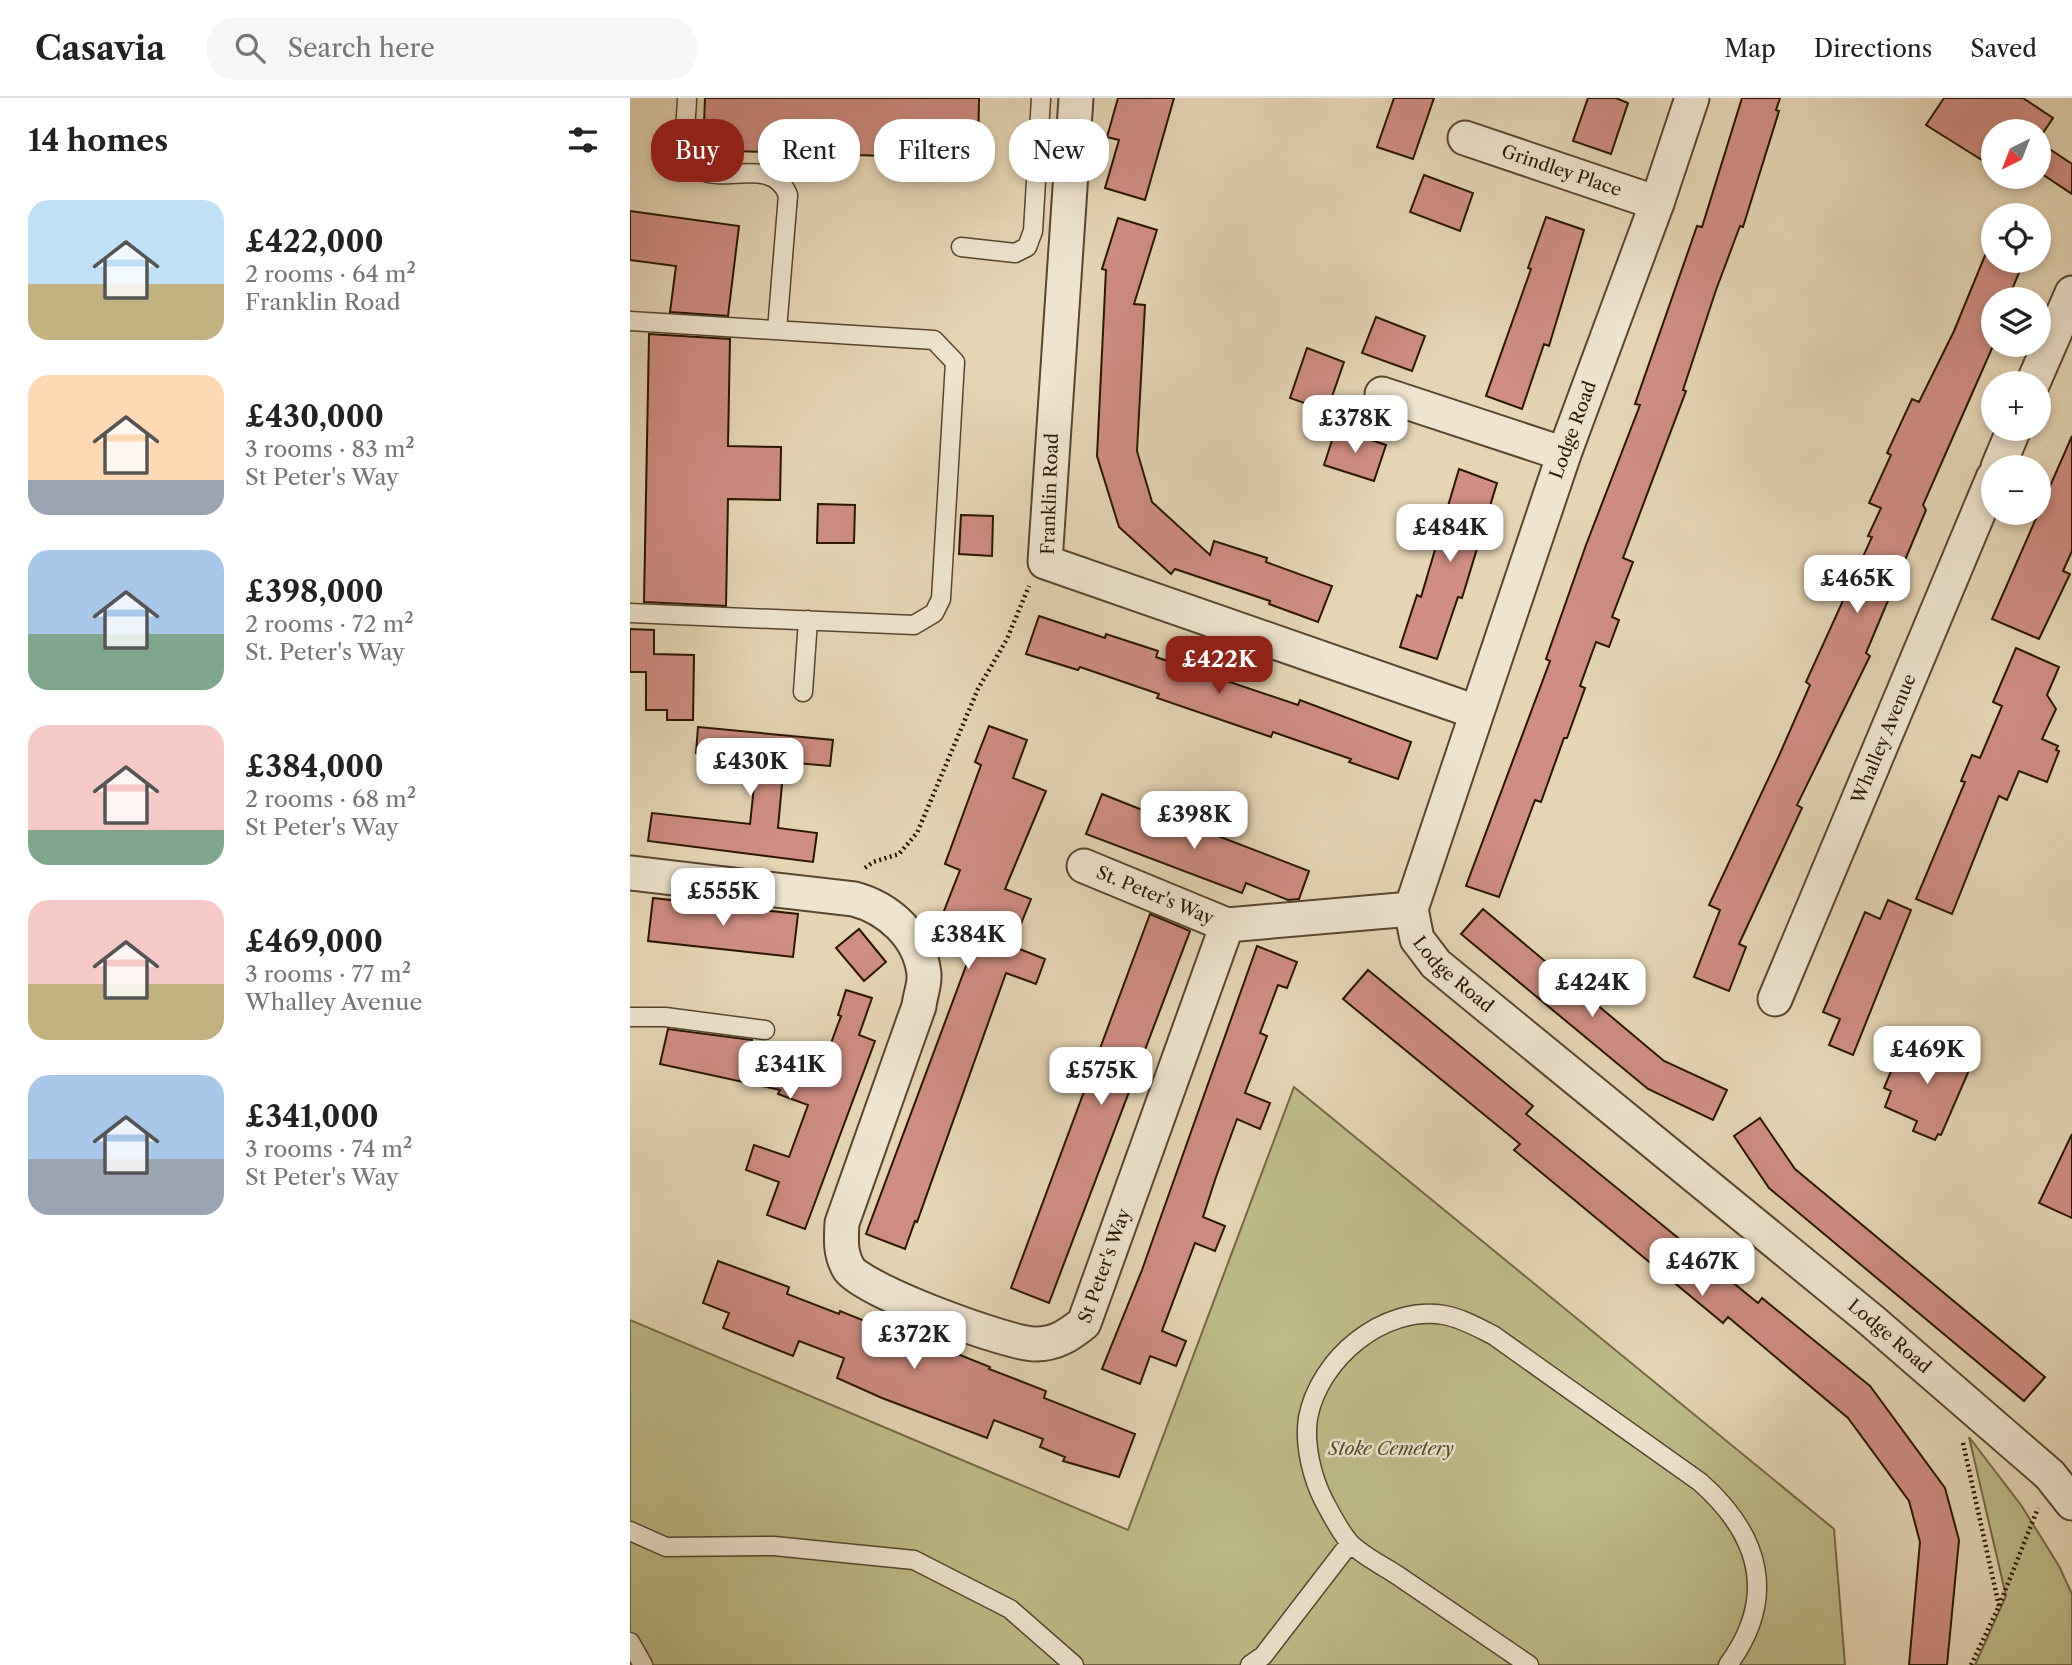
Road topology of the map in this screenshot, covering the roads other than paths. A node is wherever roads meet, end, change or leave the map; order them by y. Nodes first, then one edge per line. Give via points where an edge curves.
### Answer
1 (687, 98) edge
2 (1041, 98) edge
3 (1076, 98) edge
4 (1692, 98) edge
5 (1465, 138) dead end
6 (1657, 203) junction
7 (961, 247) dead end
8 (2072, 293) edge
9 (630, 321) edge
10 (776, 330) junction
11 (2038, 371) edge
12 (1382, 394) dead end
13 (1564, 454) junction
14 (1981, 507) edge
15 (630, 613) edge
16 (808, 620) junction
17 (803, 692) dead end
18 (1476, 712) junction
19 (1084, 866) dead end
20 (630, 873) edge
21 (1411, 909) junction
22 (1227, 925) junction
23 (1774, 999) dead end
24 (630, 1017) edge
25 (765, 1030) dead end
26 (2072, 1503) edge
27 (630, 1531) edge
28 (1350, 1543) junction
29 (630, 1642) edge
30 (643, 1665) edge
31 (1074, 1665) edge
32 (1250, 1665) edge
33 (1529, 1665) edge
34 (1728, 1665) edge

1 - 10 lane via 686,147 692,162 707,174 769,174 782,181 788,195
2 - 7 lane via 1033,231 1027,247 1015,253
3 - 18 street, Franklin Road via 1045,562
4 - 6 street, Lodge Road
5 - 6 street, Grindley Place
6 - 13 street, Lodge Road
8 - 11 street
9 - 10 lane
10 - 16 lane via 934,340 955,362 941,599 934,612 914,625
12 - 13 street
13 - 18 street, Lodge Road
14 - 23 street, Whalley Avenue
15 - 16 lane
16 - 17 lane
18 - 21 street, Lodge Road
19 - 22 street, St. Peter's Way
20 - 22 street, St Peter's Way via 854,899 875,904 902,926 916,947 924,975 919,1006 842,1223 840,1248 850,1271 870,1287 1011,1342 1038,1345 1065,1339 1084,1323
21 - 22 street
21 - 26 street, Lodge Road via 1417,939 1436,964 1871,1321 2050,1475
24 - 25 lane
27 - 31 lane via 666,1547 774,1546 914,1560 1010,1609
28 - 32 lane via 1263,1656
28 - 33 lane
28 - 34 lane via 1322,1499 1308,1447 1308,1418 1321,1384 1357,1340 1386,1324 1411,1315 1443,1315 1471,1323 1679,1466 1725,1504 1745,1534 1758,1587 1745,1640
29 - 30 lane

